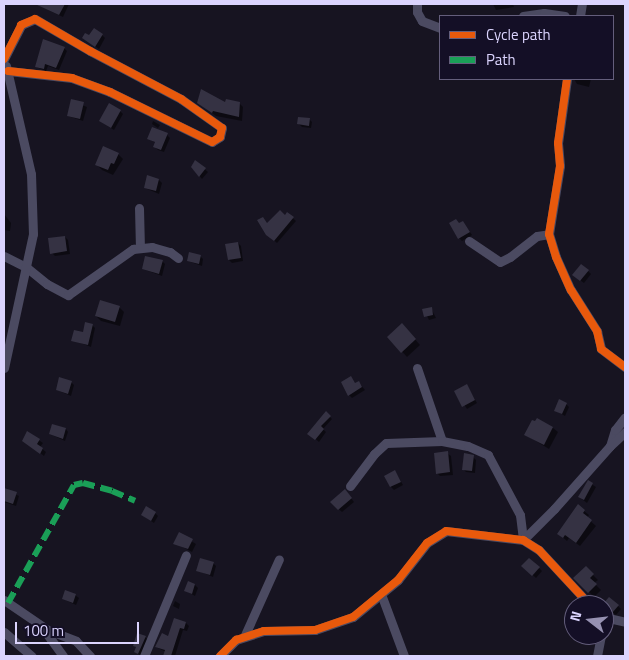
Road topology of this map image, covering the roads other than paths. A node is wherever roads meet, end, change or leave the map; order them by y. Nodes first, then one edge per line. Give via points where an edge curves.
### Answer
1 (417, 4) edge
2 (530, 15) edge
3 (558, 15) edge
4 (439, 28) edge
5 (4, 60) edge
6 (8, 71) junction
7 (567, 80) edge
8 (139, 208) dead end
9 (549, 234) junction
10 (469, 241) dead end
11 (140, 248) junction
12 (4, 256) edge
13 (178, 258) dead end
14 (26, 267) junction
15 (625, 367) edge
16 (4, 368) edge
17 (416, 368) dead end
18 (625, 417) edge
19 (625, 432) edge
20 (442, 441) junction
21 (610, 446) junction
22 (350, 486) dead end
23 (523, 540) junction
24 (186, 554) dead end
25 (279, 559) dead end
26 (381, 594) junction
27 (581, 595) edge
28 (4, 600) edge
29 (40, 625) junction
30 (4, 632) edge
31 (244, 637) junction
32 (32, 656) edge
33 (63, 656) edge
34 (90, 656) edge
35 (144, 656) edge
36 (220, 656) edge
37 (404, 656) edge

1 - 4 street via 422,21
2 - 3 street
5 - 6 street
5 - 6 street via 21,25 35,18 90,51 181,98 222,128 220,136 212,142 110,92 72,78
6 - 14 street via 31,174 33,234
7 - 9 street via 558,143 560,166
8 - 11 street
9 - 10 street via 537,236 500,262
9 - 15 street via 571,290 597,331 601,349
11 - 13 street via 152,247
11 - 14 street via 114,260 68,295
12 - 14 street
14 - 16 street
17 - 20 street
18 - 21 street via 615,430
19 - 21 street
20 - 22 street via 386,443
20 - 23 street via 468,446 488,455 520,515
21 - 23 street
23 - 26 street via 446,531 427,543 398,580
23 - 27 street via 539,550
24 - 35 street
25 - 31 street
26 - 31 street via 352,617 315,630 264,632
26 - 37 street
28 - 29 street
29 - 33 street
29 - 34 street via 76,641
30 - 32 street
31 - 36 street via 236,640

